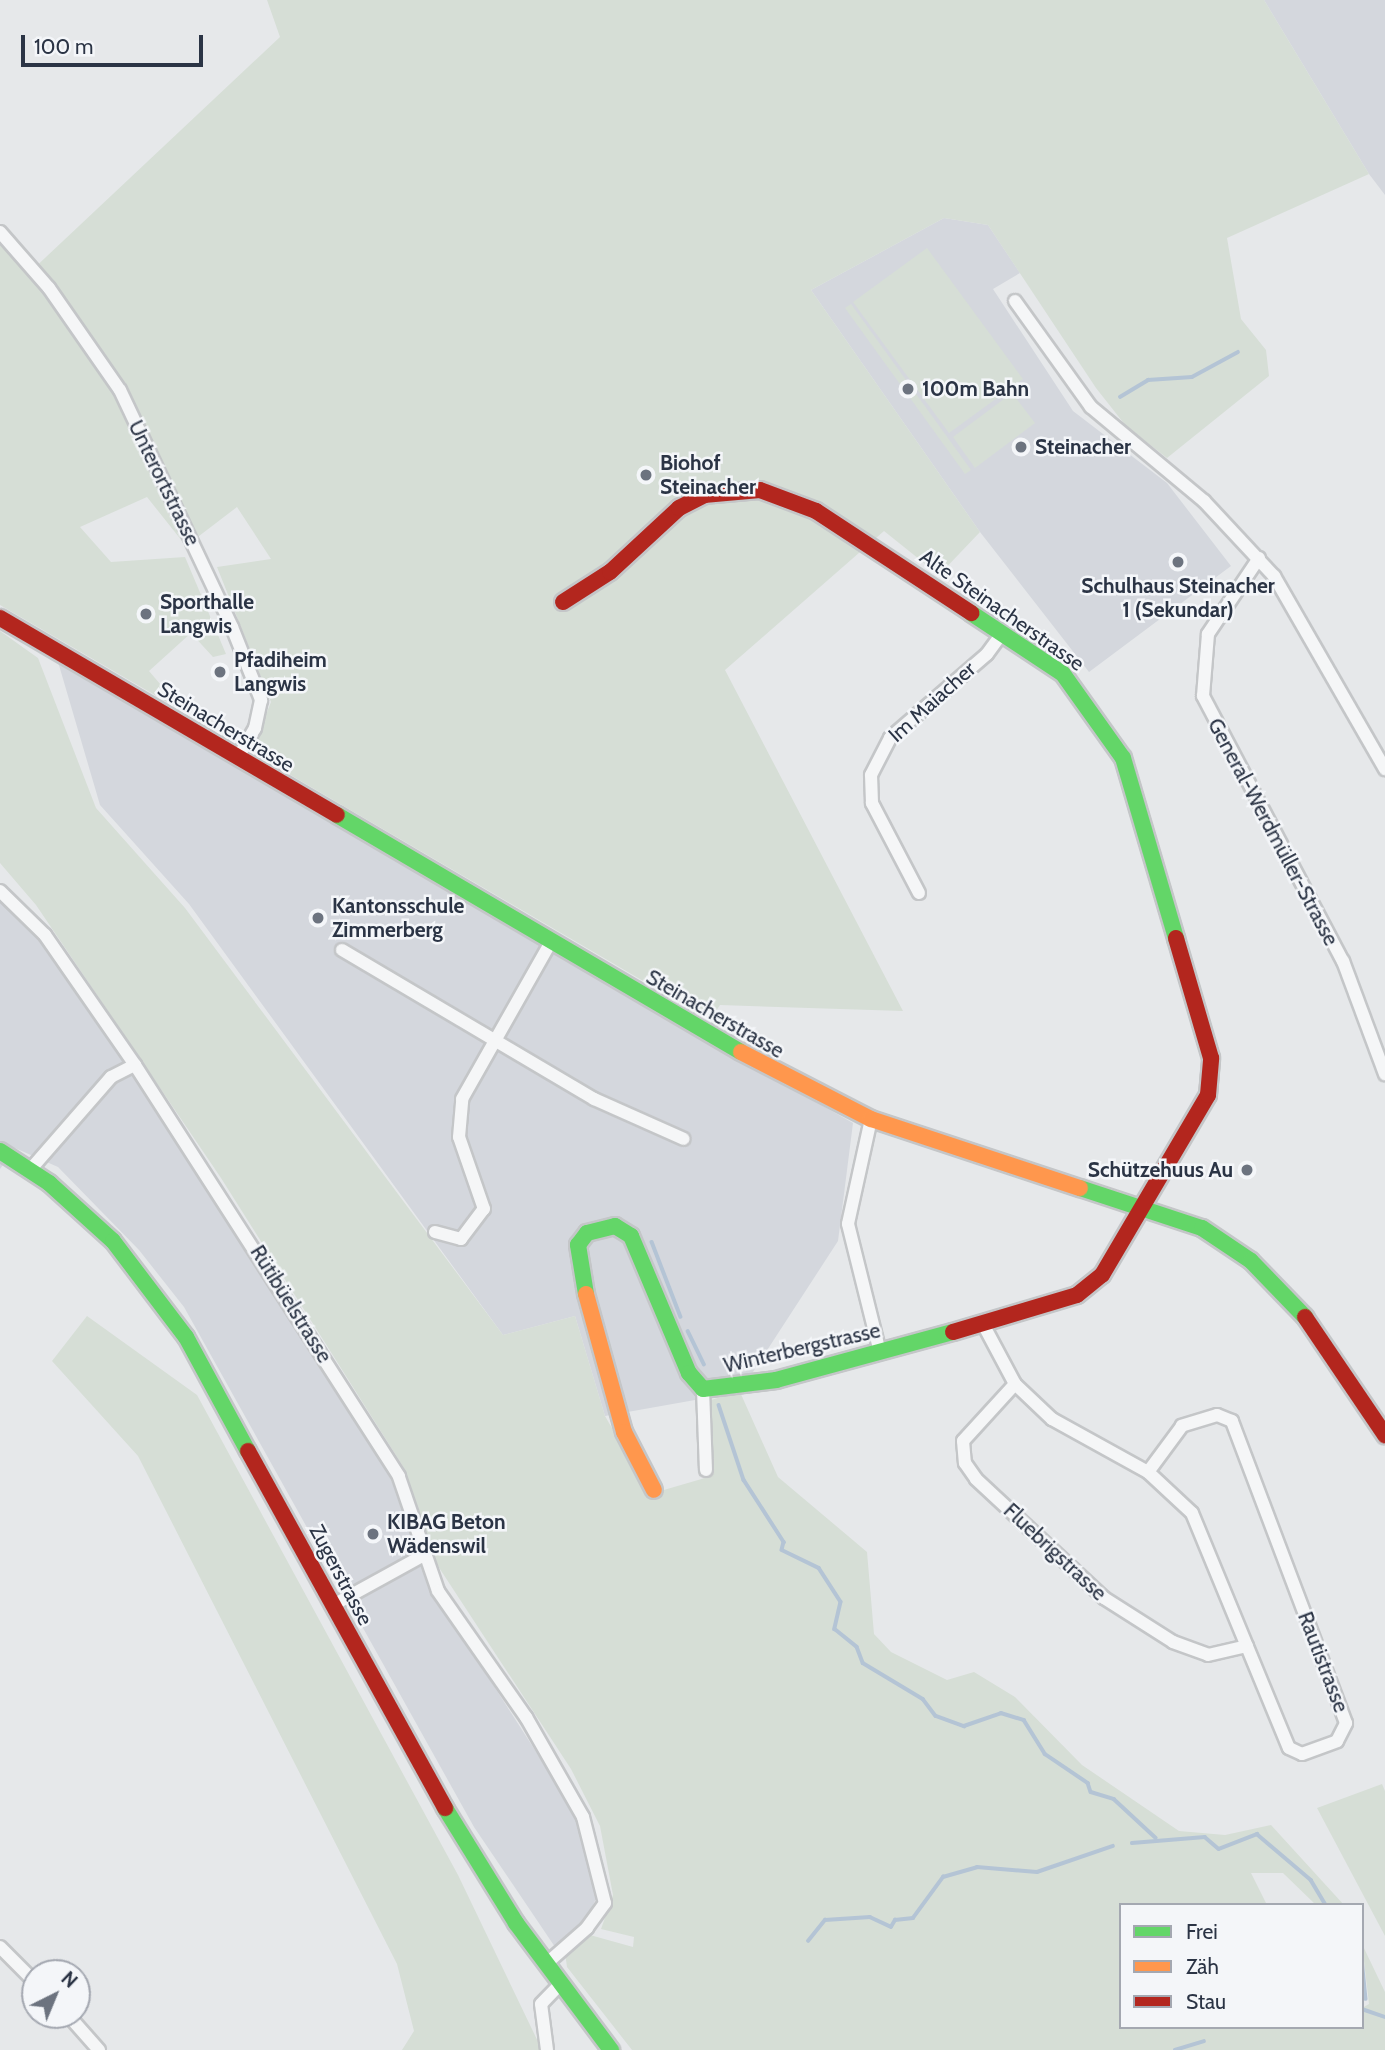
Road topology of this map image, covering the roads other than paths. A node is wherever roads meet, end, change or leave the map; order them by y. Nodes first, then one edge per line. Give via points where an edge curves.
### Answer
1 (0, 232) edge
2 (1015, 301) dead end
3 (1259, 558) junction
4 (563, 602) dead end
5 (0, 618) edge
6 (1003, 632) junction
7 (238, 758) junction
8 (1385, 769) edge
9 (0, 891) edge
10 (919, 892) dead end
11 (551, 942) junction
12 (342, 950) dead end
13 (494, 1040) junction
14 (135, 1065) junction
15 (1385, 1074) edge
16 (871, 1119) junction
17 (684, 1139) dead end
18 (0, 1151) edge
19 (30, 1170) junction
20 (1141, 1209) junction
21 (435, 1232) dead end
22 (983, 1324) junction
23 (880, 1352) junction
24 (1015, 1384) junction
25 (703, 1389) junction
26 (1385, 1435) edge
27 (706, 1470) dead end
28 (1148, 1472) junction
29 (654, 1490) dead end
30 (424, 1555) junction
31 (333, 1605) junction
32 (1247, 1646) junction
33 (0, 1947) edge
34 (546, 1964) junction
35 (21, 1968) edge
36 (560, 1984) junction
37 (81, 2029) edge
38 (100, 2050) edge
39 (547, 2050) edge
40 (611, 2050) edge

1 - 7 street, Unterortstrasse via 49,288 120,390 232,627 261,700 255,728
2 - 3 street via 1091,407 1204,501
3 - 8 street via 1309,628
3 - 15 street, General-Werdmüller-Strasse via 1208,635 1201,663 1203,696 1343,961
4 - 6 street, Alte Steinacherstrasse via 610,572 691,502 760,490 816,511
5 - 7 street, Steinacherstrasse
6 - 10 street, Im Maiacher via 987,654 890,738 871,775 872,803
6 - 20 street, Alte Steinacherstrasse via 1077,688 1123,758 1211,1058 1208,1095
7 - 11 street, Steinacherstrasse
9 - 14 street, Rütibüelstrasse via 45,935
11 - 13 street
11 - 16 street, Steinacherstrasse via 757,1063
12 - 13 street
13 - 17 street via 594,1099
13 - 21 street via 462,1099 459,1117 464,1157 484,1209 461,1238
14 - 19 street via 111,1077
14 - 30 street, Rütibüelstrasse via 399,1477
16 - 20 street, Steinacherstrasse
16 - 23 street via 848,1224
18 - 19 street, Zugerstrasse
19 - 31 street, Zugerstrasse via 113,1241 164,1306
20 - 22 street, Winterbergstrasse via 1092,1286
20 - 26 street, Steinacherstrasse via 1202,1228 1267,1275 1308,1321
22 - 23 street, Winterbergstrasse
22 - 24 street
23 - 25 street, Winterbergstrasse via 773,1381
24 - 28 street via 1052,1419
24 - 32 street, Fluebrigstrasse via 963,1441 965,1463 976,1479 1104,1598 1173,1642 1208,1655
25 - 27 street
25 - 29 street, Winterbergstrasse via 689,1373 631,1236 615,1226 587,1233 578,1245 577,1264 624,1432
28 - 32 street, Rautistrasse via 1200,1526
28 - 32 street, Rautistrasse via 1182,1426 1217,1415 1232,1421 1346,1723 1342,1736 1302,1754 1289,1748
30 - 31 street
30 - 34 street, Rütibüelstrasse via 438,1591 526,1717 592,1839 604,1903
31 - 34 street, Zugerstrasse via 445,1809
33 - 35 street
34 - 36 street, Zugerstrasse
36 - 39 street via 541,2004
36 - 40 street, Zugerstrasse
37 - 38 street

